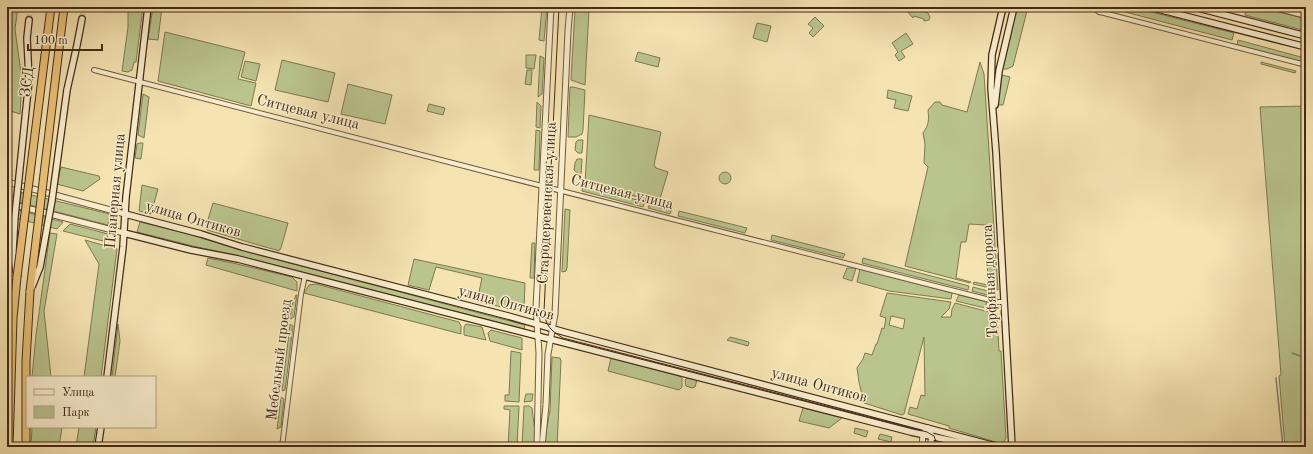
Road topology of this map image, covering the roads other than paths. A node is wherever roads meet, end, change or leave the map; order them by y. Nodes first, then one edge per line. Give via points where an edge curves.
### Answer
1 (51, 7) edge
2 (64, 7) edge
3 (148, 7) edge
4 (551, 7) edge
5 (570, 7) edge
6 (1003, 7) edge
7 (1014, 7) edge
8 (1093, 7) edge
9 (1150, 7) edge
10 (1194, 7) edge
11 (1271, 7) edge
12 (1306, 16) edge
13 (82, 19) tunnel mouth
14 (29, 20) tunnel mouth
15 (1306, 36) edge
16 (1306, 47) edge
17 (1306, 66) edge
18 (94, 70) dead end
19 (139, 82) junction
20 (994, 114) junction
21 (7, 182) edge
22 (16, 185) junction
23 (542, 185) junction
24 (7, 188) edge
25 (561, 190) junction
26 (9, 202) edge
27 (125, 214) junction
28 (124, 233) junction
29 (305, 276) junction
30 (17, 277) junction
31 (30, 291) junction
32 (1004, 302) junction
33 (537, 324) junction
34 (552, 329) junction
35 (538, 336) junction
36 (551, 339) junction
37 (107, 376) edge
38 (101, 428) edge
39 (928, 428) junction
40 (923, 434) junction
41 (932, 436) junction
42 (10, 447) edge
43 (26, 447) edge
44 (98, 447) edge
45 (282, 447) edge
46 (537, 447) edge
47 (542, 447) edge
48 (922, 447) edge
49 (930, 447) edge
50 (981, 447) edge
51 (999, 447) edge
52 (1012, 447) edge

1 - 30 highway, ЗСД, bridge
2 - 31 highway, ЗСД, bridge
3 - 19 main road, Планерная улица
4 - 23 street, Стародеревенская улица
5 - 25 street, Стародеревенская улица
6 - 20 main road, Торфяная дорога via 994,43 991,70
7 - 20 main road, Торфяная дорога via 999,71
8 - 17 street via 1099,12
9 - 16 main road
10 - 15 main road
11 - 12 street
13 - 31 main road, bridge via 67,90 40,268
14 - 30 main road, bridge via 29,80 13,250
18 - 19 street, Ситцевая улица
19 - 23 street, Ситцевая улица
19 - 27 main road, Планерная улица
20 - 32 main road, Торфяная дорога
21 - 22 street, улица Оптиков
22 - 24 street
22 - 27 street, улица Оптиков
23 - 25 street, Ситцевая улица
23 - 33 street, Стародеревенская улица
25 - 32 street, Ситцевая улица via 980,298
25 - 34 street, Стародеревенская улица via 555,314
26 - 28 street, улица Оптиков
27 - 28 main road, Планерная улица
27 - 33 main road, улица Оптиков
28 - 29 main road, улица Оптиков
28 - 37 main road, Планерная улица
29 - 35 main road, улица Оптиков
29 - 45 street, Мебельный проезд
30 - 42 highway, ЗСД via 13,318
31 - 43 highway, ЗСД via 26,361
32 - 52 main road, Торфяная дорога
33 - 34 main road, улица Оптиков
33 - 35 street, Стародеревенская улица
34 - 36 street, Стародеревенская улица
34 - 39 main road, улица Оптиков
35 - 36 main road, улица Оптиков
35 - 46 street, Стародеревенская улица
36 - 40 main road, улица Оптиков
36 - 47 street, Стародеревенская улица
38 - 44 main road
39 - 40 street
39 - 41 street
39 - 51 main road, улица Оптиков
40 - 41 main road, улица Оптиков
40 - 48 street
41 - 49 street
41 - 50 main road, улица Оптиков

